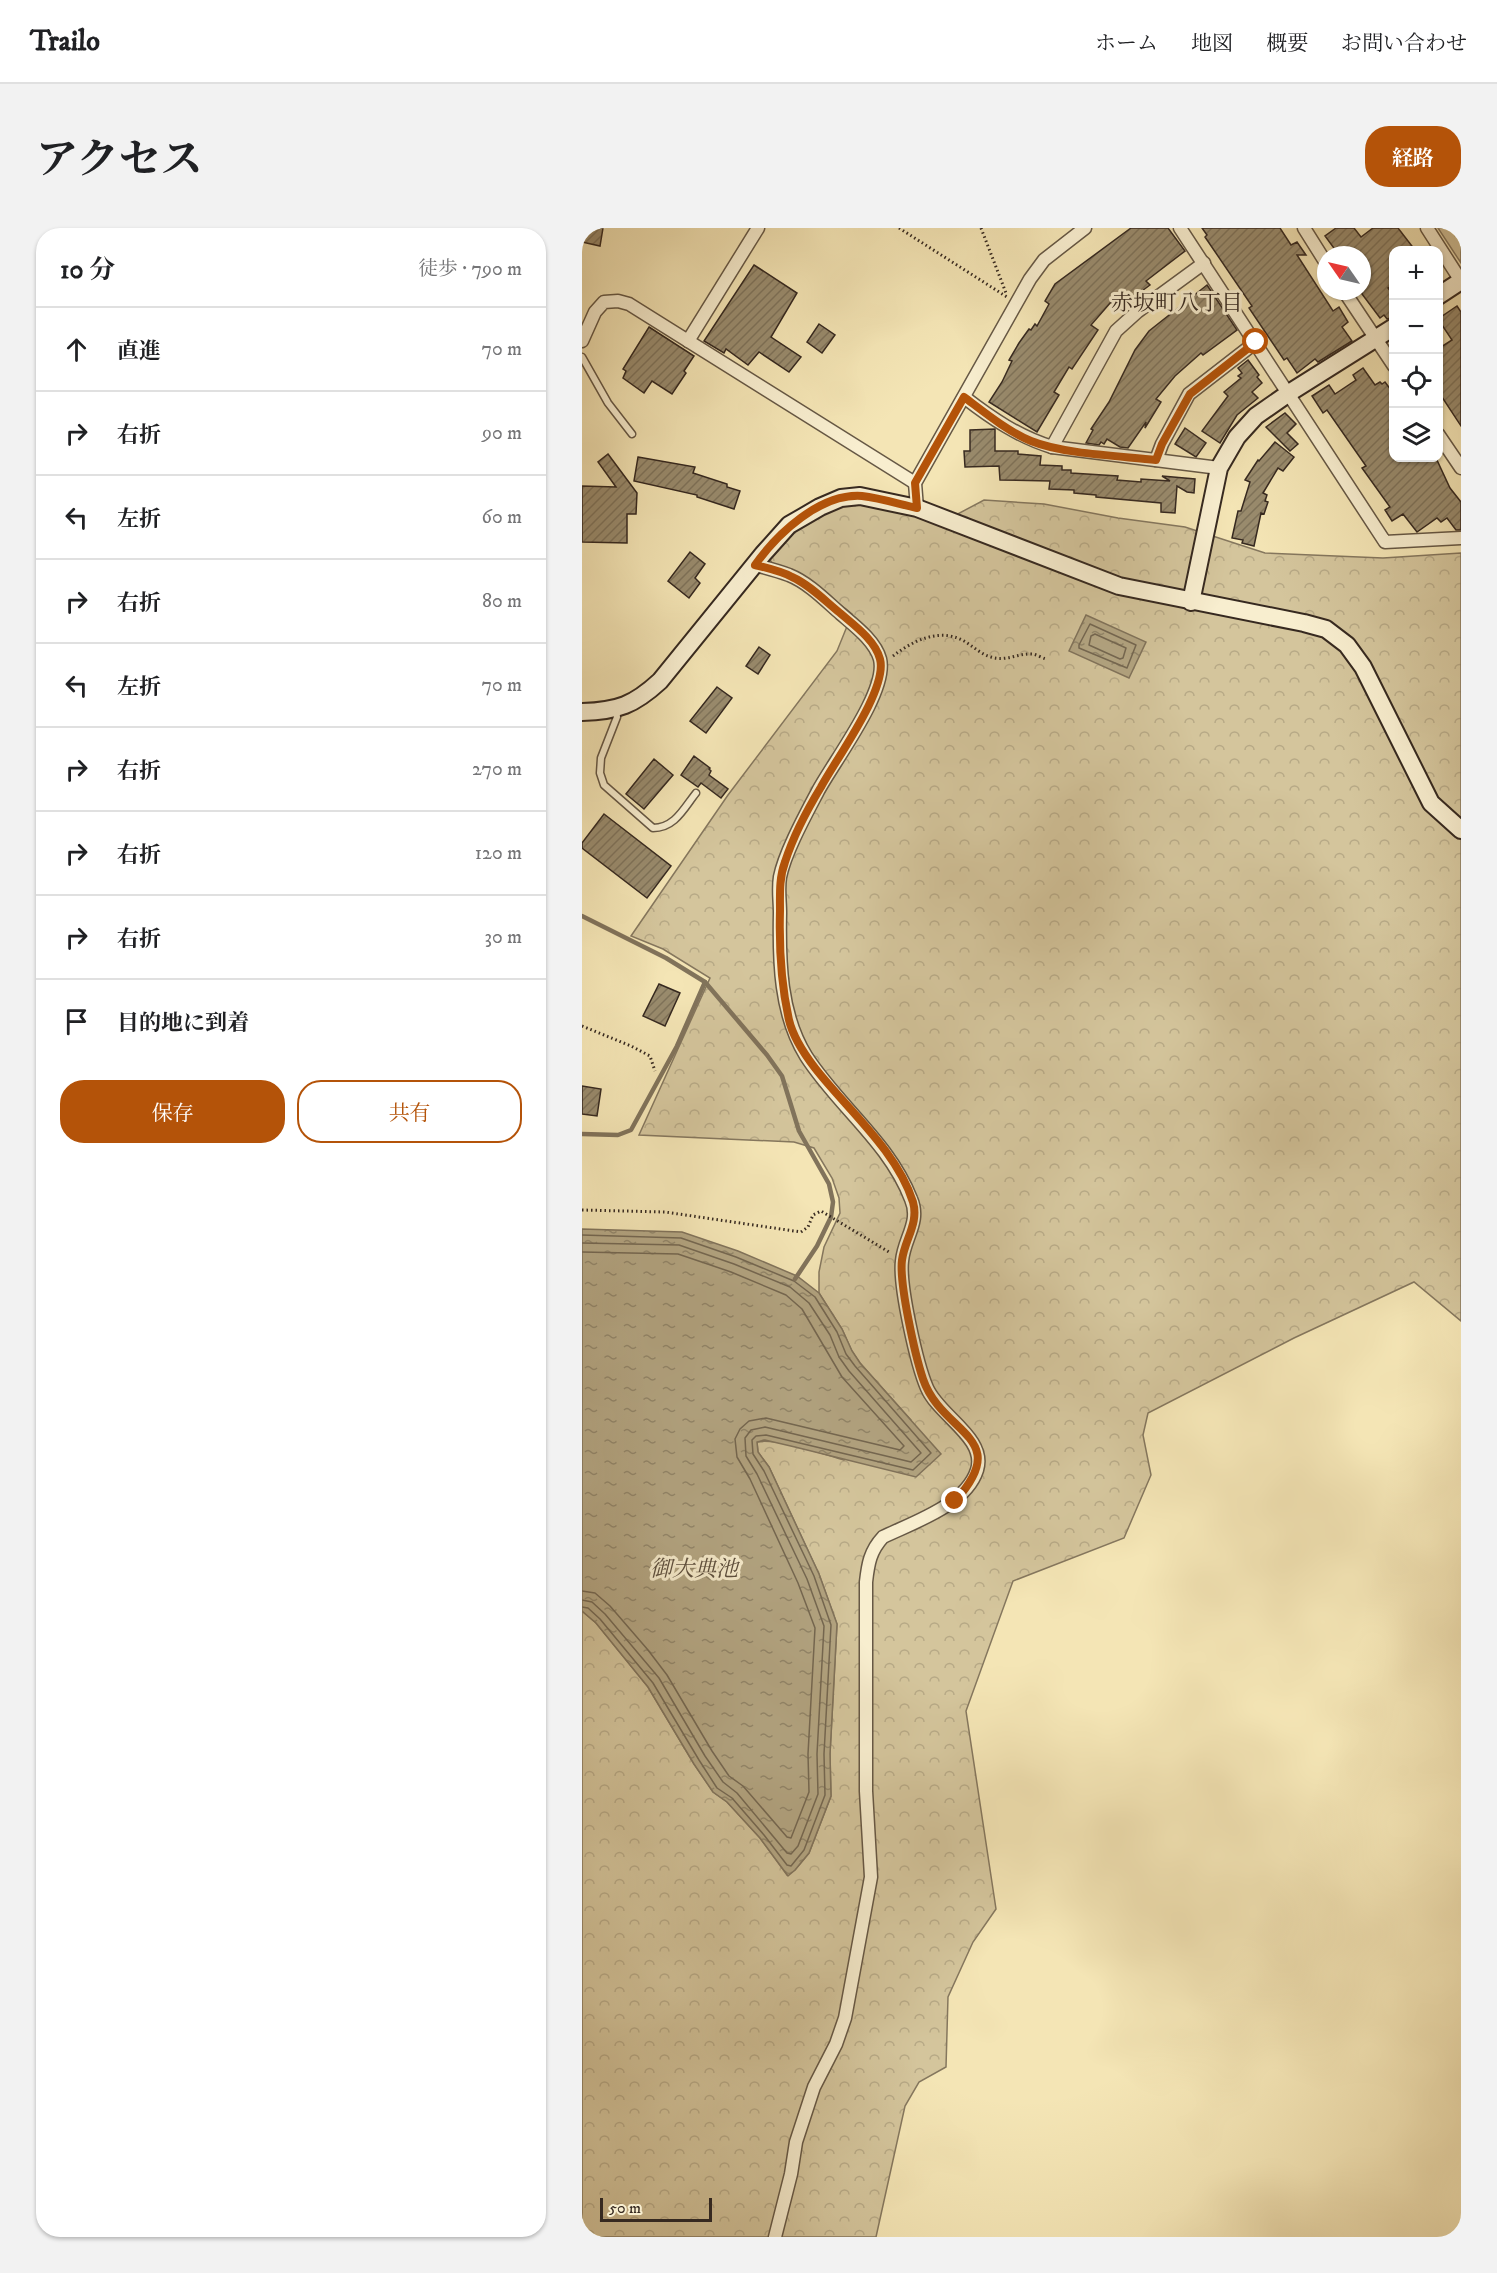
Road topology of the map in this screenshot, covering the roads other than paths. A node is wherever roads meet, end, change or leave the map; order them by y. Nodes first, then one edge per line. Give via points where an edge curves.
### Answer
1 (758, 228) edge
2 (1085, 228) edge
3 (1180, 228) edge
4 (1304, 228) edge
5 (1427, 228) edge
6 (1317, 248) edge
7 (1204, 263) junction
8 (1461, 281) edge
9 (1443, 293) edge
10 (1350, 300) edge
11 (1389, 330) edge
12 (1375, 339) junction
13 (582, 341) edge
14 (688, 341) junction
15 (1256, 342) junction
16 (582, 357) edge
17 (1389, 359) edge
18 (1289, 393) junction
19 (964, 397) junction
20 (632, 434) dead end
21 (1443, 441) edge
22 (1052, 447) junction
23 (1156, 460) junction
24 (1219, 468) junction
25 (1461, 468) edge
26 (915, 483) junction
27 (917, 508) junction
28 (1461, 538) edge
29 (755, 565) junction
30 (1191, 602) junction
31 (616, 709) junction
32 (582, 712) edge
33 (696, 792) dead end
34 (1461, 830) edge
35 (775, 2237) edge

1 - 14 street
2 - 19 street via 1044,260 1030,279
3 - 7 street
4 - 6 street
5 - 8 street
7 - 15 street
7 - 22 street via 1116,331
8 - 9 street
10 - 12 street
11 - 12 street
12 - 17 street
12 - 18 street
13 - 14 street via 595,312 610,301 629,304
14 - 26 street
15 - 18 street
15 - 23 street via 1190,394
16 - 20 lane via 608,403
18 - 24 street via 1256,416 1237,437
18 - 28 street via 1385,542
19 - 22 street via 1029,440
19 - 26 street
21 - 25 street
22 - 23 street
23 - 24 street
24 - 30 street
26 - 27 street
27 - 29 street via 860,496 842,498 789,525
27 - 30 street via 1119,586
29 - 31 street via 660,681 644,695
29 - 35 street via 791,576 823,599 857,628 880,659 875,694 819,790 785,861 780,879 779,947 784,997 791,1026 806,1056 874,1138 913,1202 915,1219 901,1263 923,1377 936,1404 972,1440 978,1467 955,1501 883,1537 869,1561 866,1791 871,1877 845,2018 814,2087 796,2142
30 - 34 street via 1326,629 1347,645 1363,667 1431,803
31 - 32 street
31 - 33 lane via 617,717 601,758 604,785 653,828 673,823

